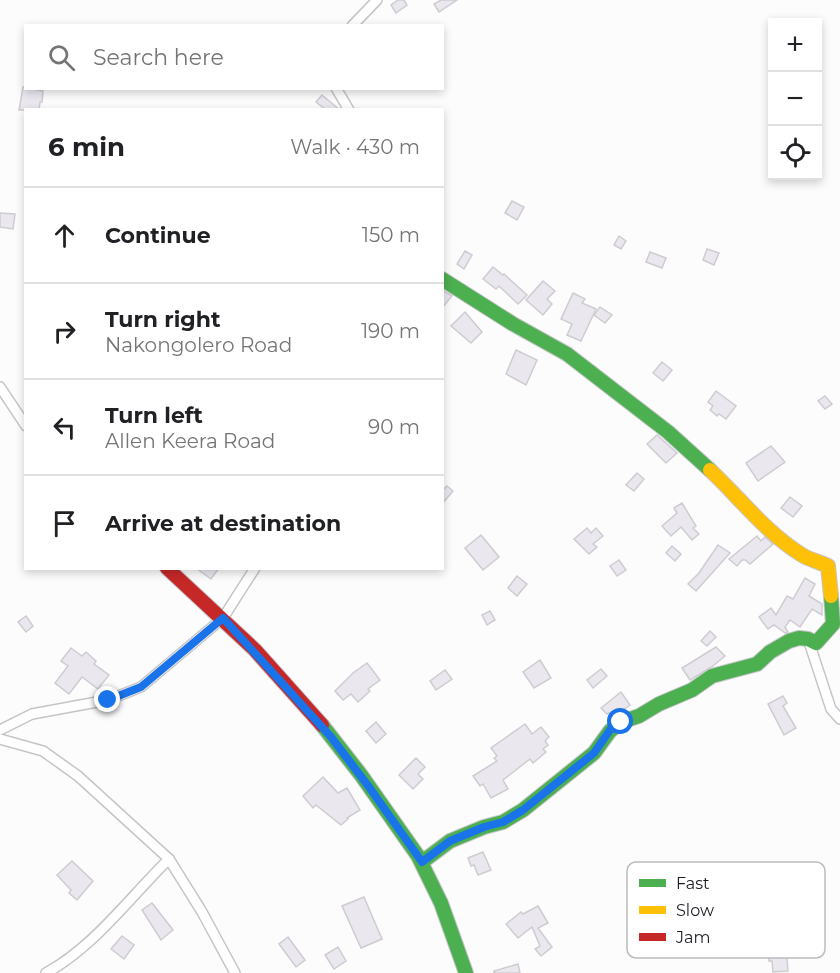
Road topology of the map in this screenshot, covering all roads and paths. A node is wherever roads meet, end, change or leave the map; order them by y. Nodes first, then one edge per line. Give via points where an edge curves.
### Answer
1 (377, 0) edge
2 (353, 24) edge
3 (337, 90) edge
4 (348, 108) edge
5 (444, 280) edge
6 (0, 387) edge
7 (24, 423) edge
8 (169, 570) edge
9 (254, 570) edge
10 (223, 618) junction
11 (808, 639) junction
12 (840, 719) edge
13 (0, 730) edge
14 (0, 739) edge
15 (169, 859) junction
16 (422, 862) junction
17 (46, 973) edge
18 (235, 973) edge
19 (466, 973) edge

1 - 2 street
3 - 4 street
5 - 11 street via 567,354 668,432 777,537 804,556 828,566 833,624 816,643
6 - 7 street
8 - 10 street
9 - 10 street
10 - 13 street via 141,687 108,700 32,714
10 - 16 street via 331,737
11 - 12 street via 831,709
11 - 16 street via 789,641 757,664 712,676 692,690 621,722 610,730 594,753 523,810 503,822 450,841
14 - 15 street via 43,751 78,777
15 - 17 street via 98,933 65,963
15 - 18 street
16 - 19 street

